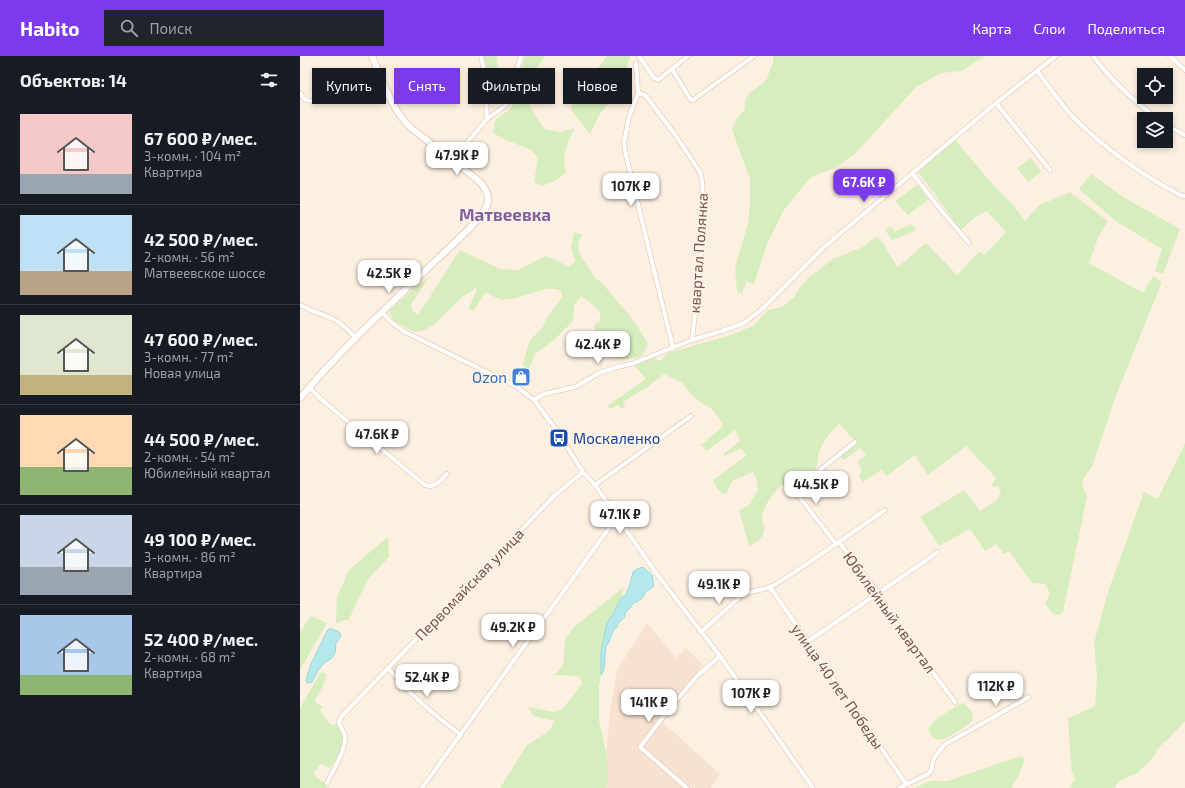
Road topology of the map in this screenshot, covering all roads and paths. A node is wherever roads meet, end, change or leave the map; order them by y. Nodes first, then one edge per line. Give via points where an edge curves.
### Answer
1 (372, 56) edge
2 (481, 56) edge
3 (521, 56) edge
4 (639, 56) edge
5 (688, 56) edge
6 (754, 56) edge
7 (1056, 56) edge
8 (1093, 56) edge
9 (1170, 56) edge
10 (636, 63) dead end
11 (377, 68) edge
12 (672, 69) junction
13 (1185, 70) edge
14 (1037, 71) junction
15 (386, 89) edge
16 (300, 93) edge
17 (638, 93) junction
18 (312, 101) edge
19 (996, 103) junction
20 (1149, 112) edge
21 (487, 119) junction
22 (1173, 129) edge
23 (1185, 135) edge
24 (452, 160) junction
25 (1050, 170) dead end
26 (912, 173) junction
27 (1185, 196) edge
28 (969, 243) dead end
29 (300, 305) edge
30 (384, 310) junction
31 (356, 338) junction
32 (692, 340) junction
33 (673, 348) junction
34 (309, 388) junction
35 (300, 398) edge
36 (534, 400) junction
37 (691, 416) dead end
38 (855, 442) dead end
39 (583, 472) junction
40 (448, 474) dead end
41 (595, 485) junction
42 (885, 510) dead end
43 (617, 517) junction
44 (838, 543) junction
45 (938, 552) dead end
46 (770, 588) junction
47 (878, 593) junction
48 (701, 632) junction
49 (807, 642) junction
50 (720, 656) junction
51 (388, 668) junction
52 (1029, 697) dead end
53 (955, 702) dead end
54 (461, 735) junction
55 (327, 783) dead end
56 (906, 784) junction
57 (422, 788) edge
58 (687, 788) edge
59 (813, 788) edge
60 (899, 788) edge

1 - 11 main road
2 - 21 street via 485,75
3 - 21 street via 505,106
4 - 12 street via 658,80
5 - 12 street
6 - 12 street via 693,100 688,97
7 - 14 street
8 - 20 street via 1137,103
9 - 13 street
10 - 17 street, квартал Полянка
14 - 19 street
14 - 27 street via 1072,115 1095,138 1134,168
15 - 24 main road via 401,119
16 - 18 street via 303,98
17 - 32 street, квартал Полянка via 645,95 663,118 702,178 701,248
17 - 33 street, квартал Полянка via 629,118 625,151
19 - 25 street
19 - 26 street
21 - 24 street
22 - 23 street
24 - 30 main road via 486,188 489,202 470,228
26 - 28 street
26 - 32 street via 823,248 744,323
29 - 31 street via 334,320
30 - 31 main road
30 - 36 street via 390,321 403,331 501,378
31 - 34 main road
32 - 33 street
33 - 36 street via 634,364 616,366 575,387 544,394
34 - 35 main road
34 - 40 street via 425,485 437,484
36 - 39 street
37 - 41 street
38 - 44 street, Юбилейный квартал via 800,486 798,493 799,498
39 - 41 street
39 - 51 street, Первомайская улица via 554,496
41 - 43 street
42 - 44 street, Юбилейный квартал
43 - 48 street
43 - 54 street
44 - 46 street
44 - 47 street, Юбилейный квартал
45 - 47 street
46 - 48 street via 742,596
46 - 49 street, улица 40 лет Победы
47 - 49 street
47 - 53 street, Юбилейный квартал
48 - 50 street
49 - 56 street, улица 40 лет Победы
50 - 58 street via 696,676 640,747
50 - 59 street
51 - 54 street via 430,712
51 - 55 street, Первомайская улица via 341,717 339,722 345,741
52 - 56 street via 944,745 934,758 931,771
54 - 57 street
56 - 60 street

